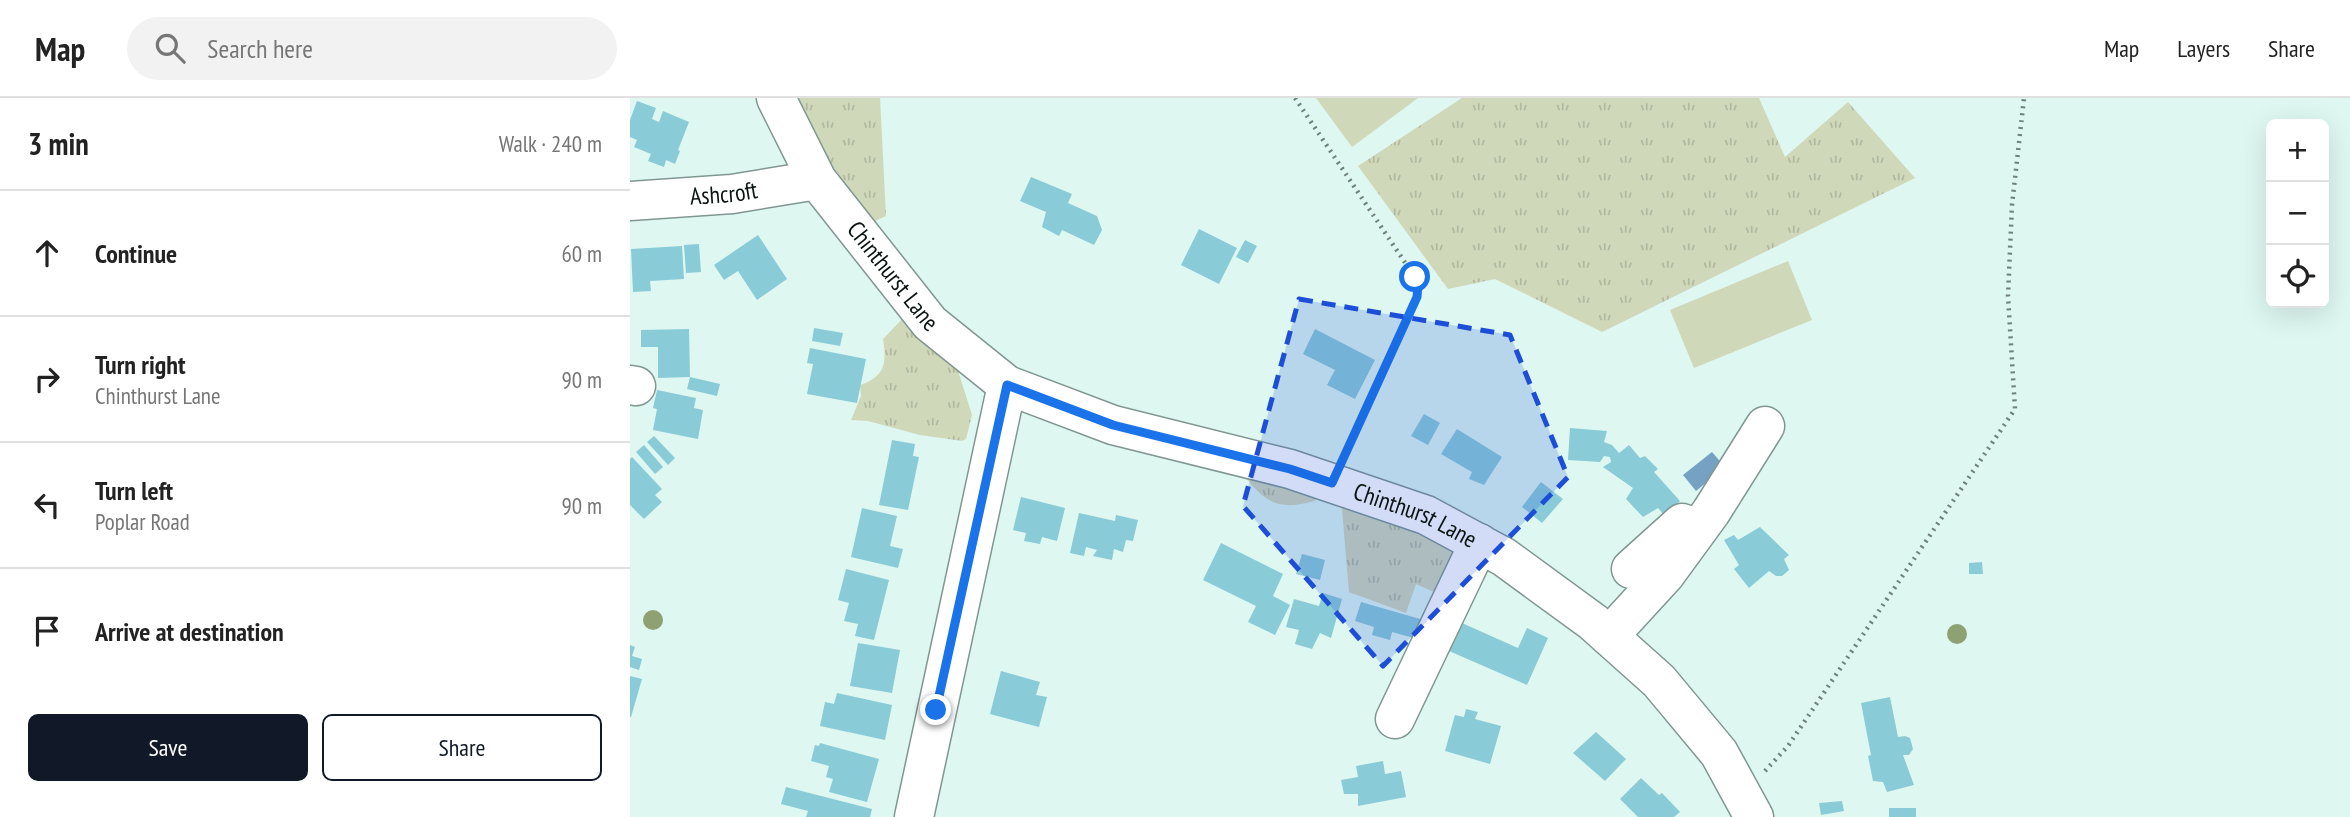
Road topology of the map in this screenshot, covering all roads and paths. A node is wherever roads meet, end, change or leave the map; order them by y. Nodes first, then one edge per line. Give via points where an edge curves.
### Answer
1 (776, 98) edge
2 (1295, 98) edge
3 (2024, 98) edge
4 (817, 180) junction
5 (630, 201) edge
6 (1007, 385) junction
7 (1765, 426) dead end
8 (1332, 483) junction
9 (1699, 528) junction
10 (1479, 543) junction
11 (1631, 569) dead end
12 (1609, 636) junction
13 (1395, 719) dead end
14 (1754, 816) edge
15 (914, 817) edge

1 - 4 street, Chinthurst Lane
2 - 8 path via 1418,285 1417,297
3 - 14 path via 2008,296 2015,409 1788,746 1758,779
4 - 5 street, Ashcroft via 732,194
4 - 6 street, Chinthurst Lane via 930,323
6 - 8 street, Chinthurst Lane via 1113,425
6 - 15 street
7 - 9 street
8 - 10 street, Chinthurst Lane via 1426,515
9 - 11 street via 1682,523
9 - 12 street via 1665,575
10 - 12 street, Chinthurst Lane
10 - 13 street
12 - 14 street, Chinthurst Lane via 1659,681 1719,753

